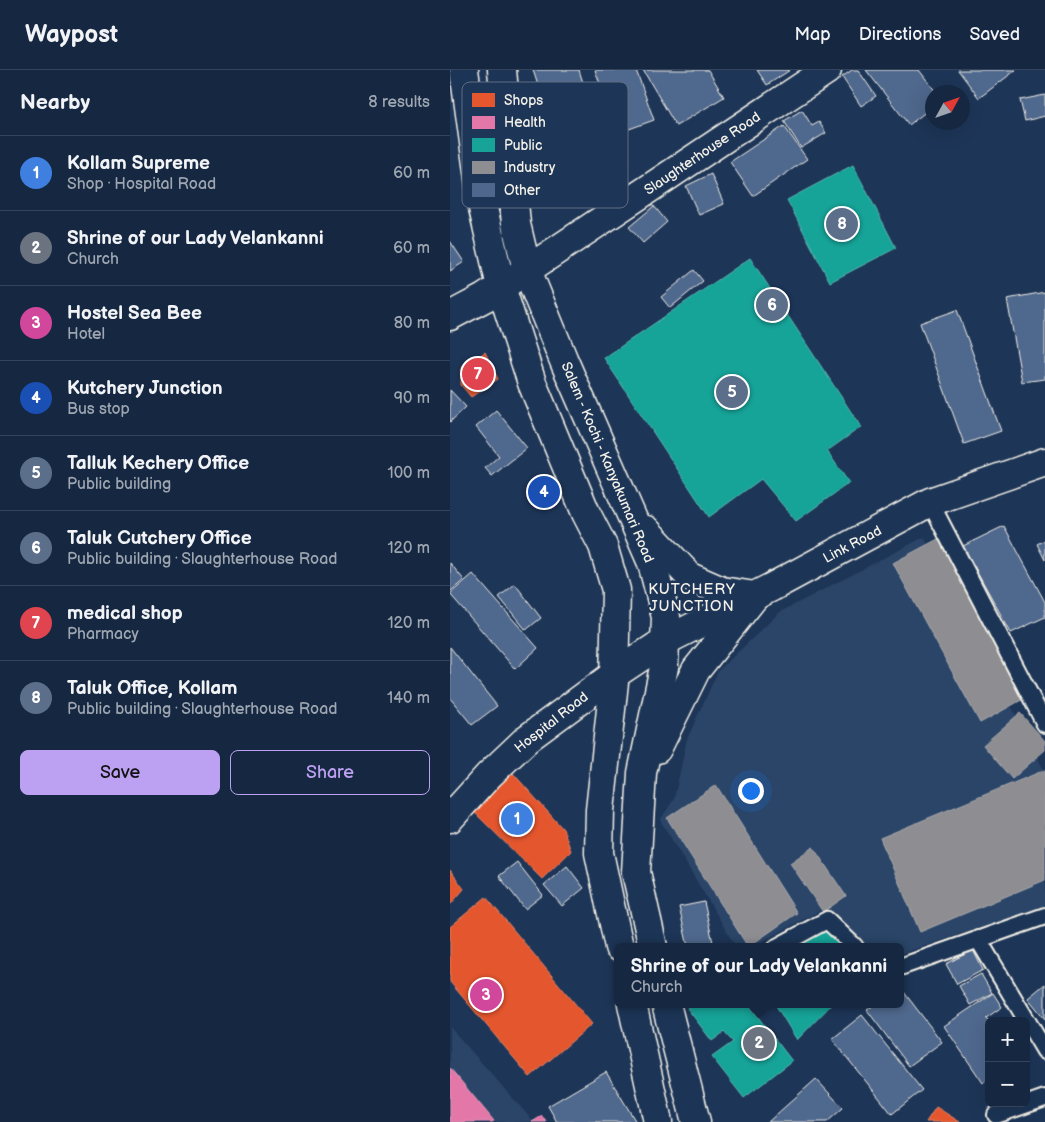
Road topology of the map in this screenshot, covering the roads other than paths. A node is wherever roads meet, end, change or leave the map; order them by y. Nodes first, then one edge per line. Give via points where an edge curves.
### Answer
1 (827, 70) edge
2 (628, 203) edge
3 (483, 208) edge
4 (515, 208) edge
5 (620, 208) edge
6 (527, 270) junction
7 (501, 287) junction
8 (450, 316) edge
9 (1045, 462) edge
10 (930, 502) junction
11 (632, 514) junction
12 (755, 596) junction
13 (665, 641) junction
14 (615, 674) junction
15 (1045, 724) edge
16 (642, 773) junction
17 (450, 818) edge
18 (1045, 916) edge
19 (978, 939) junction
20 (618, 943) edge
21 (652, 943) edge
22 (784, 943) edge
23 (851, 943) edge
24 (904, 967) edge
25 (633, 1008) edge
26 (668, 1008) edge
27 (1045, 1052) edge
28 (1045, 1098) edge
29 (996, 1116) dead end
30 (658, 1122) edge
31 (696, 1122) edge

1 - 2 main road, Slaughterhouse Road
3 - 7 main road
4 - 6 main road, Salem - Kochi - Kanyakumari Road
5 - 6 main road, Slaughterhouse Road
6 - 7 main road, Slaughterhouse Road
6 - 11 main road, Salem - Kochi - Kanyakumari Road
7 - 8 main road, Slaughterhouse Road
7 - 14 main road via 532,383 603,546 616,590
9 - 10 main road, Link Road
10 - 12 main road, Link Road
10 - 15 lane
11 - 12 main road via 690,577 722,591
11 - 13 main road, Salem - Kochi - Kanyakumari Road via 652,563 666,617
12 - 13 main road, Link Road
12 - 16 main road via 696,670
13 - 14 main road, Hospital Road
13 - 16 main road, Salem - Kochi - Kanyakumari Road via 664,666
14 - 17 main road, Hospital Road via 528,738
14 - 20 main road via 600,810 599,853
16 - 21 main road, Salem - Kochi - Kanyakumari Road via 636,872
18 - 19 lane
19 - 24 lane
19 - 27 lane
22 - 23 lane via 827,920
25 - 30 main road
26 - 31 main road
28 - 29 lane

